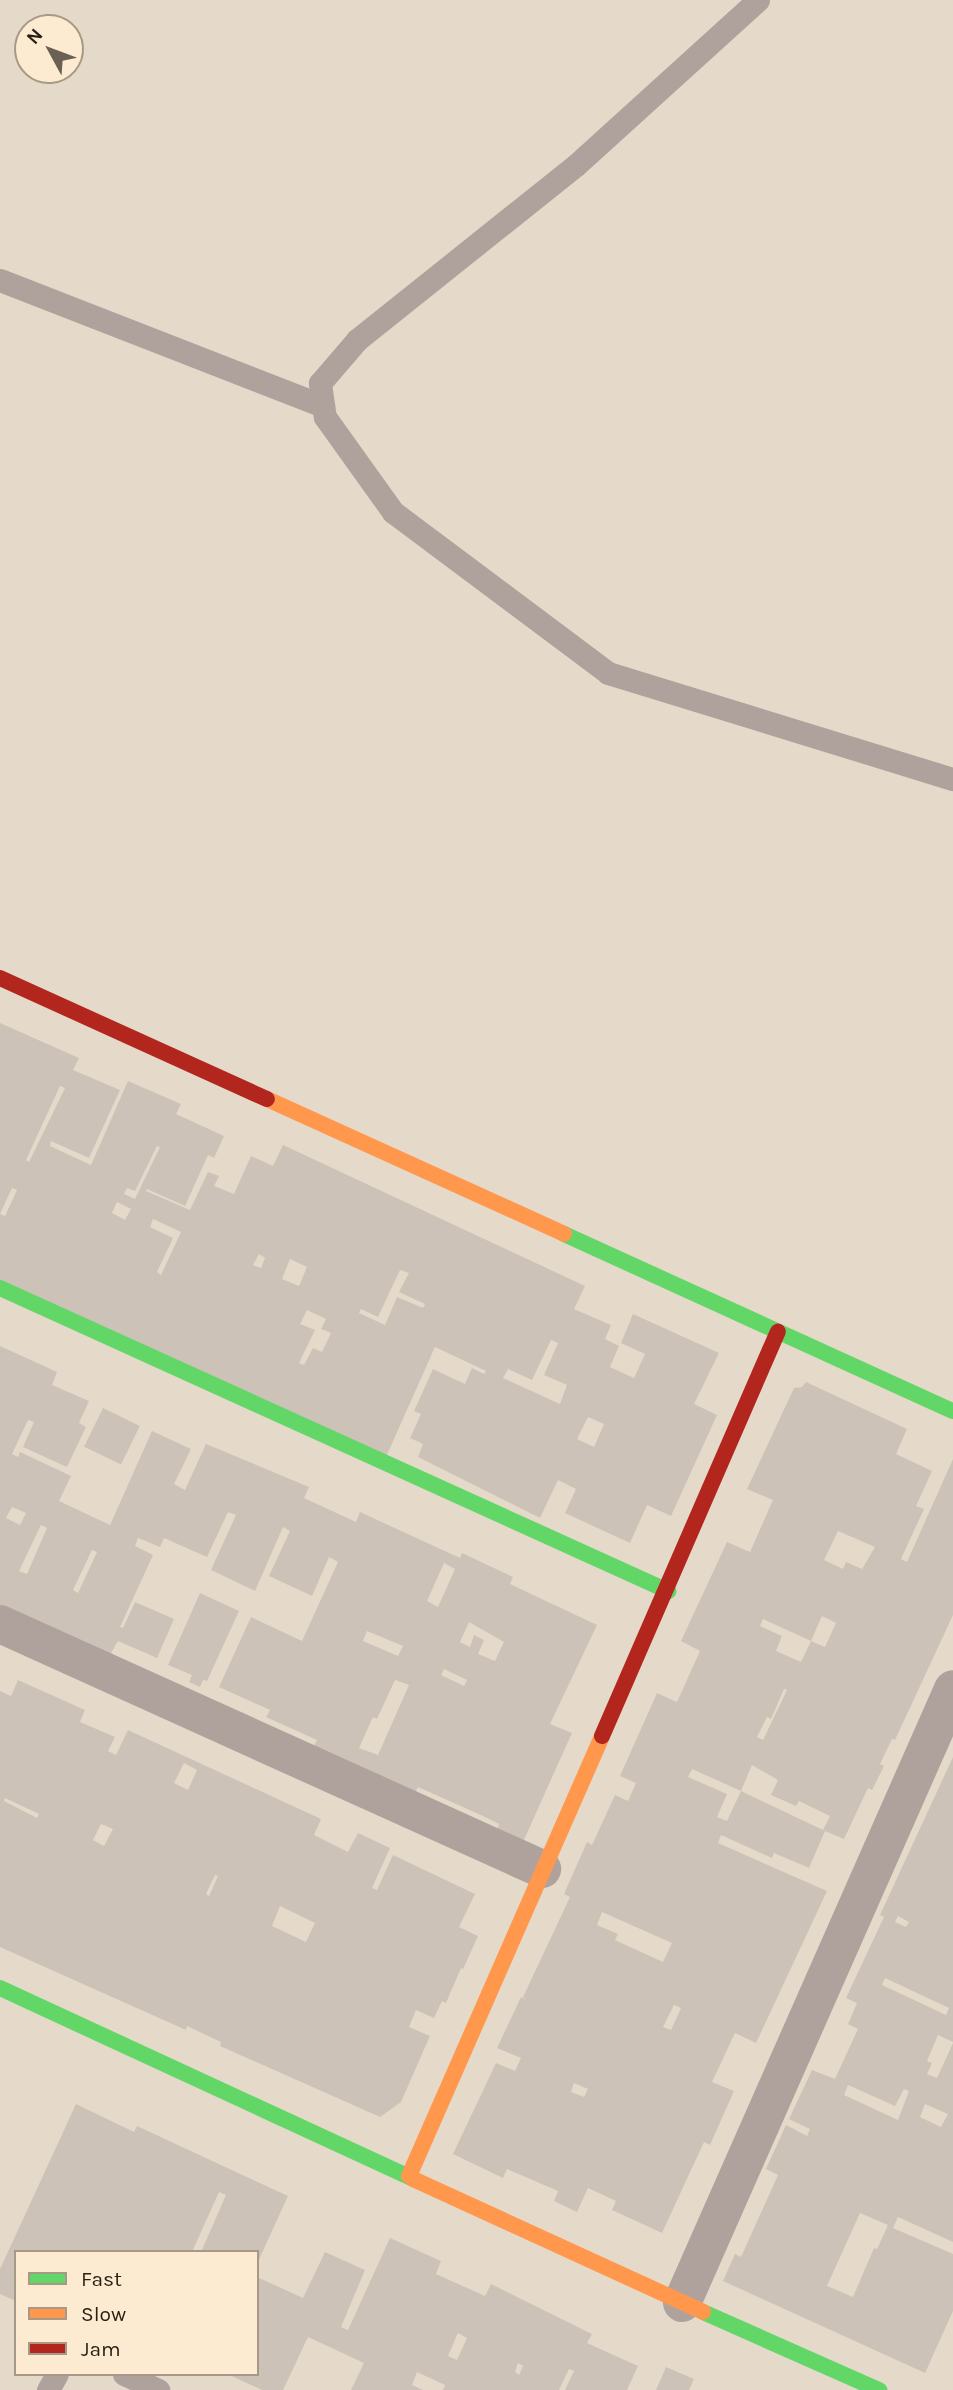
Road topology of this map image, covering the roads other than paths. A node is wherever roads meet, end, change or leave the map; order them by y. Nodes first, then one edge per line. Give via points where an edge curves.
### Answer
1 (758, 0) edge
2 (0, 279) edge
3 (323, 406) junction
4 (953, 779) edge
5 (0, 978) edge
6 (0, 1288) edge
7 (778, 1332) junction
8 (953, 1411) edge
9 (668, 1591) junction
10 (0, 1624) edge
11 (953, 1689) edge
12 (542, 1869) junction
13 (0, 1988) edge
14 (409, 2176) junction
15 (682, 2303) junction
16 (128, 2376) edge
17 (159, 2390) edge
18 (879, 2390) edge

1 - 3 lane via 576,165 357,340 320,383
2 - 3 lane
3 - 4 lane via 325,416 393,512 608,673
5 - 7 street
6 - 9 street
7 - 8 street
7 - 9 street
9 - 12 street
10 - 12 street
11 - 15 street
12 - 14 street
13 - 14 street
14 - 15 street
15 - 18 street
16 - 17 lane

